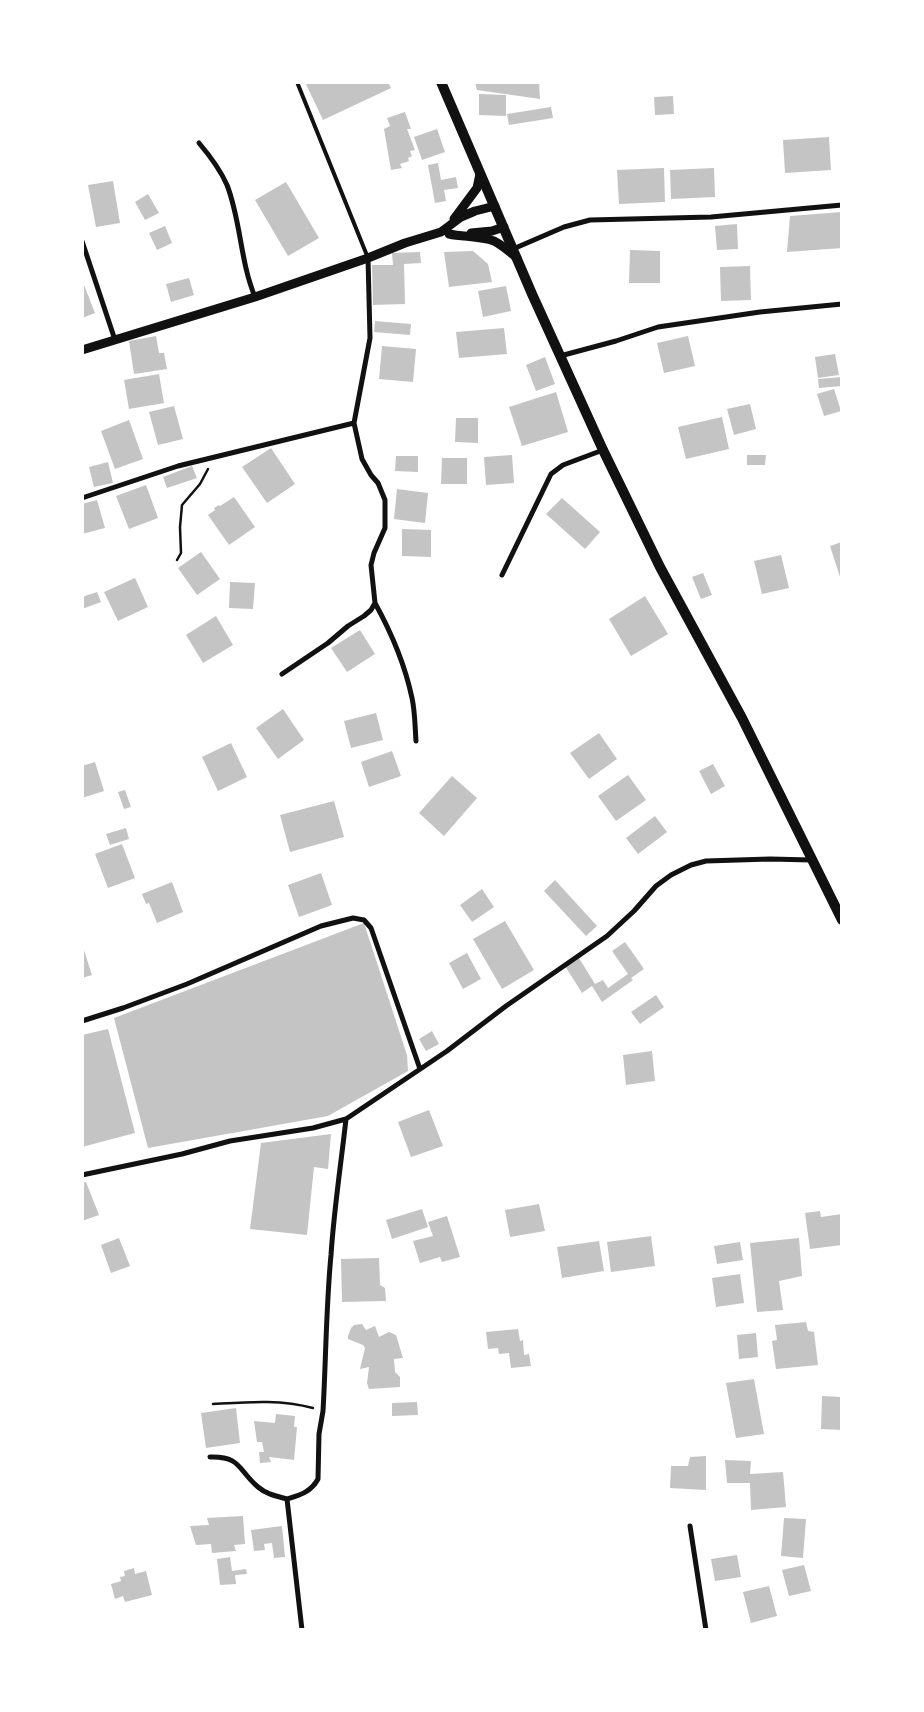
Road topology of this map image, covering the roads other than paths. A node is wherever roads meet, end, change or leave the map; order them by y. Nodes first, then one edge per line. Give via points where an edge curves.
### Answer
1 (297, 82) edge
2 (441, 82) edge
3 (199, 143) dead end
4 (480, 174) junction
5 (842, 205) edge
6 (495, 206) junction
7 (504, 227) junction
8 (446, 230) junction
9 (82, 241) edge
10 (515, 254) junction
11 (368, 258) junction
12 (255, 297) junction
13 (842, 304) edge
14 (114, 340) junction
15 (82, 350) edge
16 (560, 356) junction
17 (354, 423) junction
18 (603, 450) junction
19 (82, 498) edge
20 (502, 575) dead end
21 (374, 602) junction
22 (282, 674) dead end
23 (416, 741) dead end
24 (811, 860) junction
25 (842, 920) edge
26 (82, 1021) edge
27 (420, 1070) junction
28 (346, 1118) junction
29 (82, 1175) edge
30 (210, 1457) dead end
31 (287, 1499) junction
32 (690, 1526) dead end
33 (302, 1630) edge
34 (706, 1630) edge

1 - 11 lane
2 - 4 main road
3 - 12 street via 227,185 237,220 245,270
4 - 6 main road
4 - 8 street via 477,188
5 - 10 street via 711,217 590,220 564,227
6 - 7 main road
6 - 8 street via 468,214
7 - 8 street via 492,231
7 - 10 main road
8 - 10 street via 493,241
8 - 11 street
9 - 14 street
10 - 16 main road
11 - 12 street
11 - 17 street via 370,338
12 - 14 street
13 - 16 street via 658,327
14 - 15 street
16 - 18 main road
17 - 19 street via 178,466
17 - 21 street via 362,459 385,500 385,528 371,566
18 - 20 street via 563,465 551,474
18 - 24 main road via 660,567 742,718
21 - 22 street via 364,616
21 - 23 street via 387,624 400,658 412,699
24 - 25 main road
24 - 27 street via 706,861 692,864 656,886 608,936
26 - 27 street via 187,984 321,926 353,918 364,920 371,928
27 - 28 street
28 - 29 street via 313,1128 230,1141
28 - 31 street via 330,1258 318,1479 307,1492
30 - 31 street via 235,1461 259,1488
31 - 33 street
32 - 34 street

